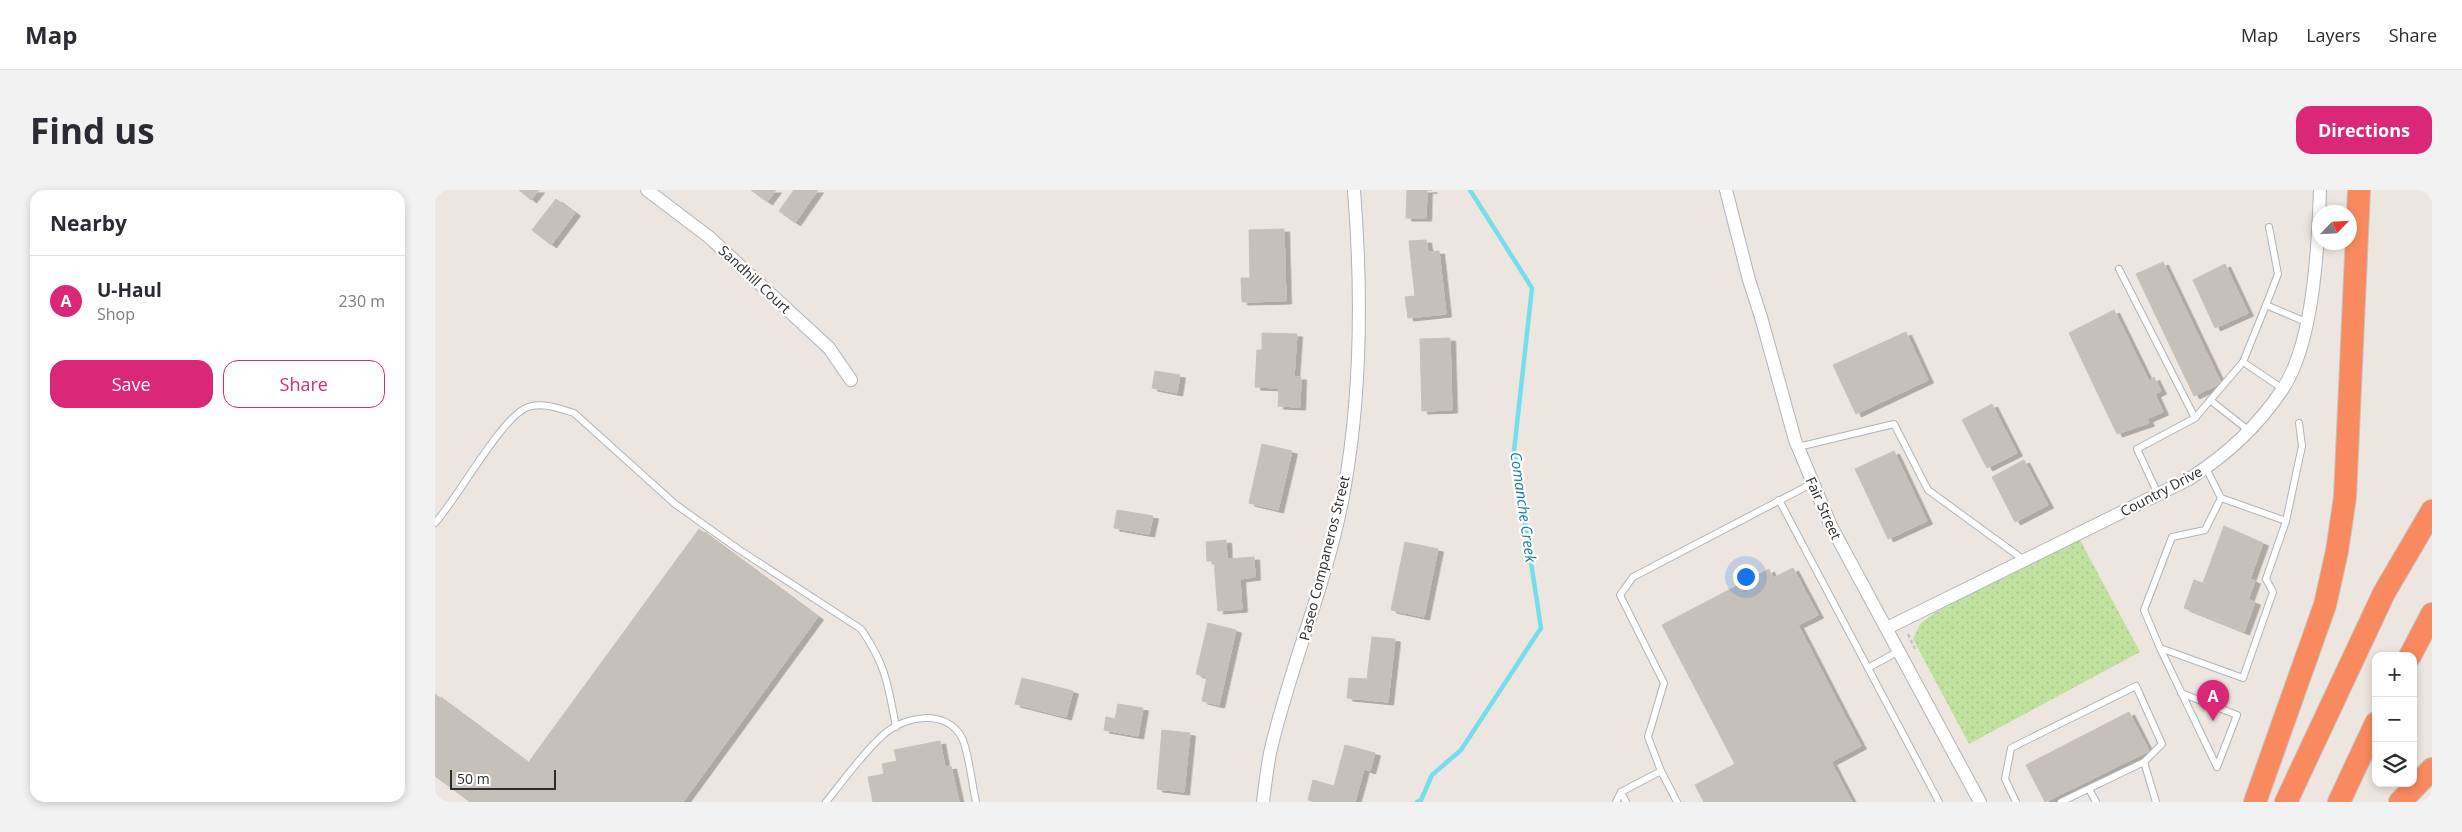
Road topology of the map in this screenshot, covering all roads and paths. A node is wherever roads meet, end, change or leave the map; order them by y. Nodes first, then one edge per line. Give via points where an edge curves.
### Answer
1 (647, 190) edge
2 (1354, 190) edge
3 (1726, 190) edge
4 (2320, 190) edge
5 (2359, 190) edge
6 (2269, 227) dead end
7 (2119, 269) dead end
8 (2266, 304) junction
9 (2306, 322) junction
10 (2243, 362) junction
11 (851, 380) dead end
12 (2283, 389) junction
13 (2210, 400) junction
14 (2195, 418) junction
15 (2299, 424) dead end
16 (2248, 430) junction
17 (1798, 447) junction
18 (2206, 468) junction
19 (1813, 482) junction
20 (2158, 494) junction
21 (2221, 498) junction
22 (1779, 500) junction
23 (2432, 510) edge
24 (2286, 520) junction
25 (435, 523) edge
26 (2025, 560) junction
27 (2432, 614) edge
28 (1887, 628) junction
29 (1909, 634) dead end
30 (1915, 648) dead end
31 (2160, 648) junction
32 (1899, 650) junction
33 (2412, 652) edge
34 (1868, 668) junction
35 (2181, 693) junction
36 (895, 727) junction
37 (2372, 732) edge
38 (2144, 762) junction
39 (2432, 769) edge
40 (1661, 771) junction
41 (2089, 788) junction
42 (1621, 792) junction
43 (826, 802) edge
44 (976, 802) edge
45 (1263, 802) edge
46 (1616, 802) edge
47 (1626, 802) edge
48 (1677, 802) edge
49 (1939, 802) edge
50 (1980, 802) edge
51 (2016, 802) edge
52 (2061, 802) edge
53 (2096, 802) edge
54 (2156, 802) edge
55 (2255, 802) edge
56 (2286, 802) edge
57 (2339, 802) edge
58 (2400, 802) edge

1 - 11 street, Sandhill Court via 709,237 829,348
2 - 45 street, Paseo Companeros Street via 1360,267 1358,388 1344,492 1317,597 1270,754
3 - 17 street, Fair Street
4 - 9 street, Country Drive via 2313,287
5 - 55 highway via 2345,497 2337,551 2322,614
6 - 8 lane via 2278,274
7 - 14 lane
8 - 9 lane
8 - 10 lane
9 - 12 street, Country Drive via 2301,347
10 - 12 lane
10 - 13 lane
12 - 16 street, Country Drive
13 - 14 lane
13 - 16 lane
14 - 20 lane via 2137,449
15 - 24 lane via 2302,446
16 - 18 street, Country Drive
17 - 19 street, Fair Street
17 - 26 lane via 1895,424 1928,490
18 - 20 street, Country Drive
18 - 21 lane
19 - 22 lane
19 - 28 street, Fair Street via 1831,526
20 - 26 street, Country Drive
21 - 24 lane
21 - 31 lane via 2205,530 2172,537 2144,610
22 - 34 lane
22 - 40 lane via 1633,577 1620,595 1664,683 1648,737
23 - 56 highway via 2385,593
24 - 31 lane via 2266,579 2273,592 2243,678
25 - 36 lane via 449,508 506,423 528,407 554,406 574,413 675,504 861,629 887,676
26 - 28 street, Country Drive
27 - 33 highway
28 - 32 street, Fair Street
29 - 30 path
31 - 35 lane
32 - 34 lane
32 - 50 street, Fair Street
34 - 49 lane
35 - 35 lane via 2193,718 2217,767 2237,715
36 - 43 lane via 884,734
36 - 44 lane via 933,718 952,724 963,740
37 - 57 highway
38 - 41 lane
38 - 51 lane via 2162,744 2136,686 2011,748 2005,779
38 - 54 lane
39 - 58 highway
40 - 42 lane
40 - 48 lane
41 - 52 lane
41 - 53 lane
42 - 46 lane
42 - 47 lane

